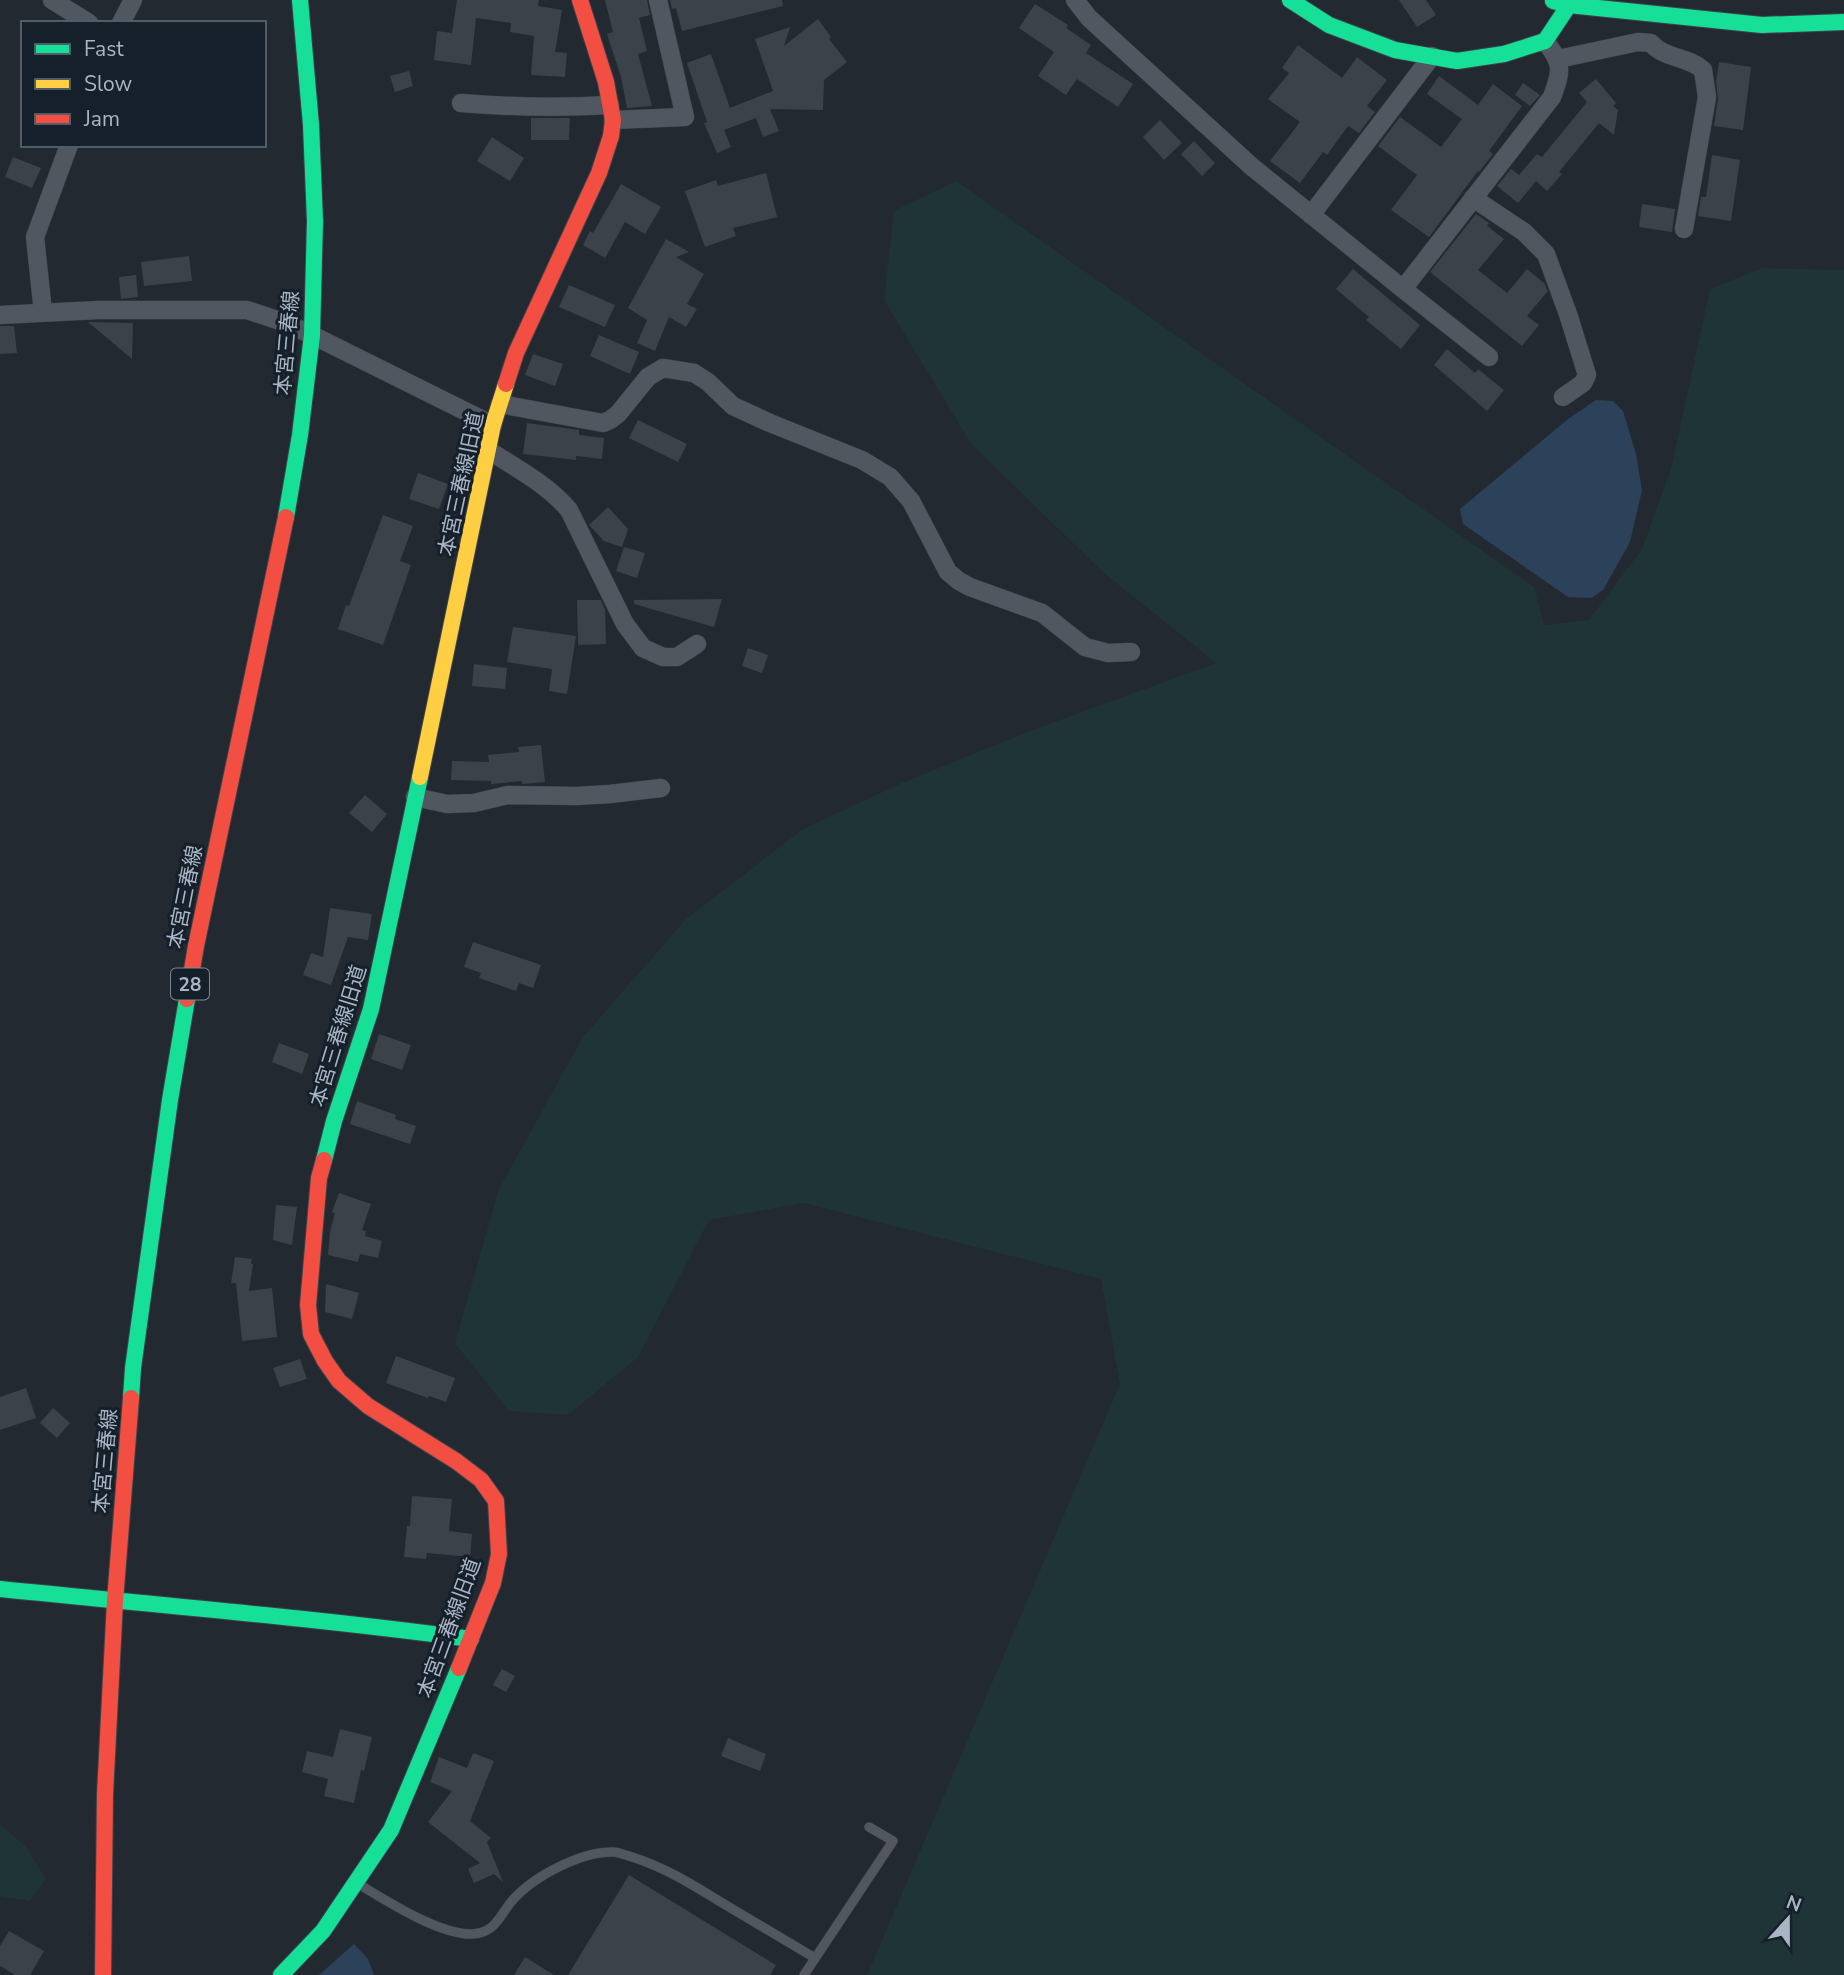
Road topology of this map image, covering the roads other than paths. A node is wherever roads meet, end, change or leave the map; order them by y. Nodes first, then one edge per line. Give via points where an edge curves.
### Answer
1 (52, 0) edge
2 (133, 0) edge
3 (300, 0) edge
4 (580, 0) edge
5 (658, 0) edge
6 (1075, 0) edge
7 (1290, 0) edge
8 (1551, 0) edge
9 (1569, 5) junction
10 (86, 21) edge
11 (122, 21) edge
12 (1844, 22) edge
13 (1545, 41) junction
14 (1432, 56) junction
15 (1558, 59) junction
16 (461, 103) dead end
17 (611, 113) junction
18 (68, 147) edge
19 (1473, 198) junction
20 (1311, 215) junction
21 (1684, 229) dead end
22 (1403, 289) junction
23 (43, 312) junction
24 (0, 315) edge
25 (312, 335) junction
26 (1489, 357) dead end
27 (1563, 397) dead end
28 (500, 404) junction
29 (494, 425) junction
30 (488, 450) junction
31 (697, 644) dead end
32 (1131, 652) dead end
33 (661, 788) dead end
34 (415, 797) junction
35 (0, 1589) edge
36 (114, 1601) junction
37 (471, 1639) junction
38 (869, 1827) dead end
39 (357, 1883) junction
40 (815, 1958) junction
41 (103, 1975) edge
42 (281, 1975) edge
43 (804, 1975) edge

1 - 10 street
2 - 11 street
3 - 25 street, 本宮三春線 / 28 via 315,221
4 - 17 street, 本宮三春線旧道
5 - 17 street via 685,117
6 - 20 street via 1129,55
7 - 14 street via 1329,25 1395,50
8 - 9 street
9 - 12 street via 1762,24
9 - 13 street
13 - 14 street via 1504,54 1457,61
13 - 15 street
14 - 20 street
15 - 19 street via 1558,82 1552,97
15 - 21 street via 1638,42 1651,43 1656,50 1703,70 1707,97
16 - 17 street
17 - 28 street, 本宮三春線旧道 via 611,136 599,173 516,353
18 - 23 street via 34,237
19 - 22 street
19 - 27 street via 1516,226 1546,254 1587,375
20 - 22 street
22 - 26 street
23 - 24 street
23 - 25 street via 247,310
25 - 29 street
25 - 36 street, 本宮三春線 / 28 via 282,542 202,919 170,1100 133,1368
28 - 29 street, 本宮三春線旧道
28 - 32 street via 603,423 618,414 648,377 663,368 694,373 733,406 862,460 890,477 911,501 941,562 958,581 1042,613 1085,647
29 - 30 street, 本宮三春線旧道
30 - 31 street via 569,509 625,624 643,648 663,657 677,657
30 - 34 street, 本宮三春線旧道
33 - 34 street via 587,795 508,795 447,804
34 - 37 street, 本宮三春線旧道 via 371,1009 319,1178 308,1305 311,1334 338,1381 481,1480 496,1502 499,1554
35 - 36 street
36 - 37 street
36 - 41 street, 本宮三春線 / 28
37 - 39 street, 本宮三春線旧道 via 391,1830
38 - 40 lane via 893,1841
39 - 40 lane via 452,1932 472,1934 496,1925 512,1901 557,1866 614,1852 675,1875
39 - 42 street, 本宮三春線旧道 via 323,1931
40 - 43 lane

